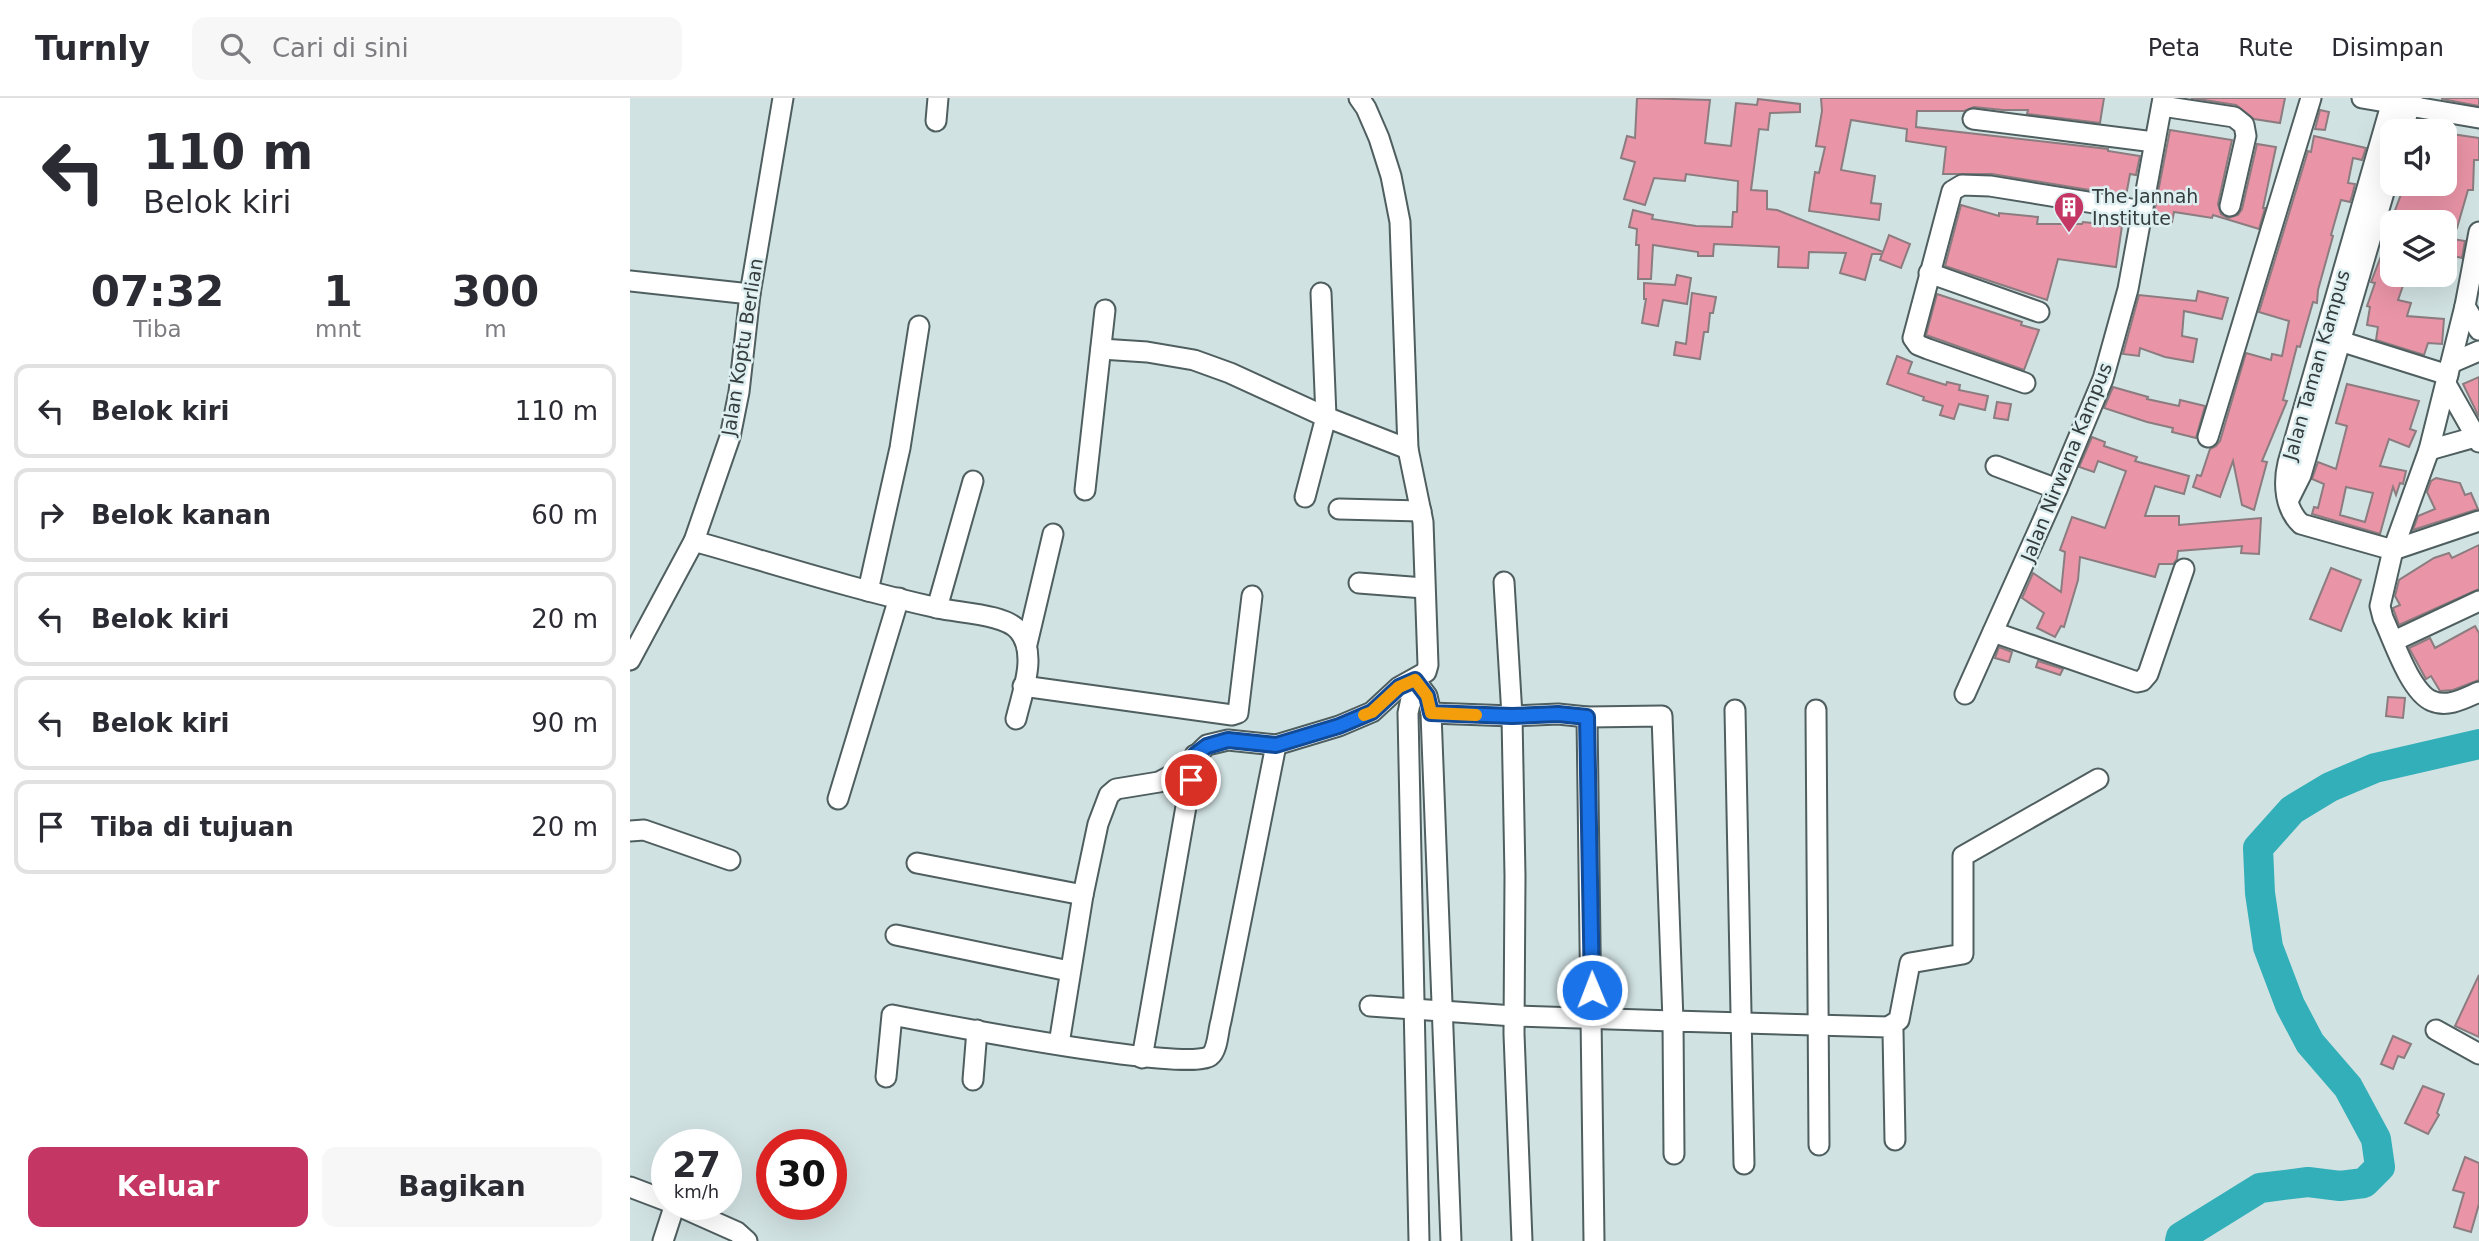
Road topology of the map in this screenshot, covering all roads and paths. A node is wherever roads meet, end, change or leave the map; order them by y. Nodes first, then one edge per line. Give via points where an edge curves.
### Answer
1 (783, 98) edge
2 (939, 98) edge
3 (1359, 98) edge
4 (2311, 98) edge
5 (2362, 98) edge
6 (2402, 101) edge
7 (2163, 102) edge
8 (2479, 118) edge
9 (1973, 119) dead end
10 (2402, 119) edge
11 (936, 121) dead end
12 (2154, 142) junction
13 (2380, 192) edge
14 (2230, 206) dead end
15 (2143, 211) junction
16 (2365, 227) junction
17 (2479, 232) edge
18 (2476, 271) edge
19 (1929, 273) junction
20 (630, 281) edge
21 (1321, 293) dead end
22 (750, 294) junction
23 (2465, 306) junction
24 (1105, 310) dead end
25 (2039, 312) dead end
26 (919, 326) dead end
27 (2479, 330) edge
28 (2333, 344) junction
29 (1101, 349) junction
30 (2479, 351) edge
31 (2448, 374) junction
32 (2025, 383) dead end
33 (1326, 417) junction
34 (2208, 437) dead end
35 (2478, 438) edge
36 (1408, 449) junction
37 (2429, 450) junction
38 (1996, 466) dead end
39 (973, 481) dead end
40 (2057, 489) junction
41 (1085, 490) dead end
42 (1305, 497) dead end
43 (1339, 509) dead end
44 (1421, 511) junction
45 (2479, 521) edge
46 (1053, 534) dead end
47 (694, 541) junction
48 (2393, 550) junction
49 (2184, 569) dead end
50 (1504, 582) dead end
51 (1359, 583) dead end
52 (1424, 588) junction
53 (868, 591) junction
54 (1252, 596) dead end
55 (899, 598) junction
56 (2479, 601) edge
57 (937, 608) junction
58 (1993, 632) junction
59 (2394, 641) junction
60 (1027, 644) junction
61 (630, 660) edge
62 (1415, 680) junction
63 (1023, 686) junction
64 (2479, 692) edge
65 (1965, 694) dead end
66 (1735, 710) dead end
67 (1815, 710) dead end
68 (1431, 713) junction
69 (1512, 716) junction
70 (1587, 717) junction
71 (1016, 719) dead end
72 (1276, 745) junction
73 (1195, 755) junction
74 (2098, 779) dead end
75 (838, 799) dead end
76 (630, 831) edge
77 (730, 860) dead end
78 (917, 863) dead end
79 (1083, 895) junction
80 (896, 934) dead end
81 (1069, 971) junction
82 (1370, 1006) dead end
83 (1415, 1009) junction
84 (1441, 1011) junction
85 (1514, 1016) junction
86 (1593, 1017) junction
87 (1673, 1021) junction
88 (1743, 1024) junction
89 (1819, 1026) junction
90 (1888, 1027) junction
91 (977, 1030) junction
92 (2436, 1030) dead end
93 (1059, 1044) junction
94 (2479, 1054) edge
95 (1142, 1058) junction
96 (886, 1077) dead end
97 (973, 1080) dead end
98 (1895, 1140) dead end
99 (1819, 1145) dead end
100 (1674, 1154) dead end
101 (1744, 1164) dead end
102 (630, 1186) edge
103 (651, 1195) edge
104 (669, 1220) edge
105 (710, 1220) edge
106 (663, 1241) edge
107 (747, 1241) edge
108 (1419, 1241) edge
109 (1451, 1241) edge
110 (1522, 1241) edge
111 (1594, 1241) edge

1 - 22 street, Jalan Koptu Berlian
2 - 11 street
3 - 36 street via 1380,138 1400,222
4 - 34 street
5 - 6 street
6 - 8 street
6 - 10 street
6 - 16 street, Jalan Taman Kampus
7 - 12 street, Jalan Nirwana Kampus
7 - 14 street via 2237,119 2244,125 2246,136
9 - 12 street
12 - 15 street, Jalan Nirwana Kampus
13 - 16 street, Jalan Taman Kampus
15 - 19 street via 1990,186 1958,186 1952,191
15 - 40 street, Jalan Nirwana Kampus via 2103,379
16 - 28 street, Jalan Taman Kampus
17 - 18 street
18 - 23 street
19 - 25 street
19 - 32 street via 1913,335 1916,343
20 - 22 street
21 - 33 street
22 - 47 street, Jalan Koptu Berlian via 730,437
23 - 27 street
23 - 31 street
24 - 29 street
26 - 53 street via 900,448
28 - 31 street
28 - 48 street, Jalan Taman Kampus via 2301,475 2289,499 2292,513 2301,524
29 - 33 street via 1194,360
29 - 41 street
30 - 31 street
31 - 35 street
31 - 37 street
33 - 36 street
33 - 42 street
35 - 37 street
36 - 44 street
37 - 48 street
38 - 40 street
39 - 57 street
40 - 58 street, Jalan Nirwana Kampus
43 - 44 street
44 - 52 street
45 - 48 street
46 - 60 street
47 - 53 street
47 - 61 street, Jalan Koptu Berlian
48 - 59 street via 2380,606
49 - 58 street via 2142,681
50 - 69 street
51 - 52 street
52 - 62 street via 1428,665
53 - 55 street
54 - 63 street via 1238,713
55 - 57 street
55 - 75 street
56 - 59 street
57 - 60 street via 1001,620 1018,628
58 - 65 street, Jalan Nirwana Kampus
59 - 64 street via 2415,685 2433,702 2450,703
60 - 63 street
62 - 68 street via 1427,696
62 - 72 street via 1399,687 1372,712
62 - 83 street via 1408,713
63 - 71 street
66 - 88 street
67 - 89 street
68 - 69 street
68 - 84 street
69 - 70 street
69 - 85 street
70 - 86 street
70 - 87 street via 1662,716
72 - 73 street via 1228,740
72 - 95 street via 1213,1052 1199,1059
73 - 79 street via 1180,771 1159,782 1116,789 1109,795
73 - 95 street
74 - 90 street via 1963,856 1963,954 1910,963 1899,1020
76 - 77 street via 644,830
78 - 79 street
79 - 81 street
80 - 81 street
81 - 93 street
82 - 83 street
83 - 84 street
83 - 108 street
84 - 85 street
84 - 109 street
85 - 86 street
85 - 110 street
86 - 87 street
86 - 111 street
87 - 88 street
87 - 100 street
88 - 89 street
88 - 101 street
89 - 90 street
89 - 99 street
90 - 98 street via 1893,1031
91 - 93 street
91 - 96 street via 892,1015
91 - 97 street
92 - 94 street
93 - 95 street
102 - 103 street
104 - 106 street
105 - 107 street

